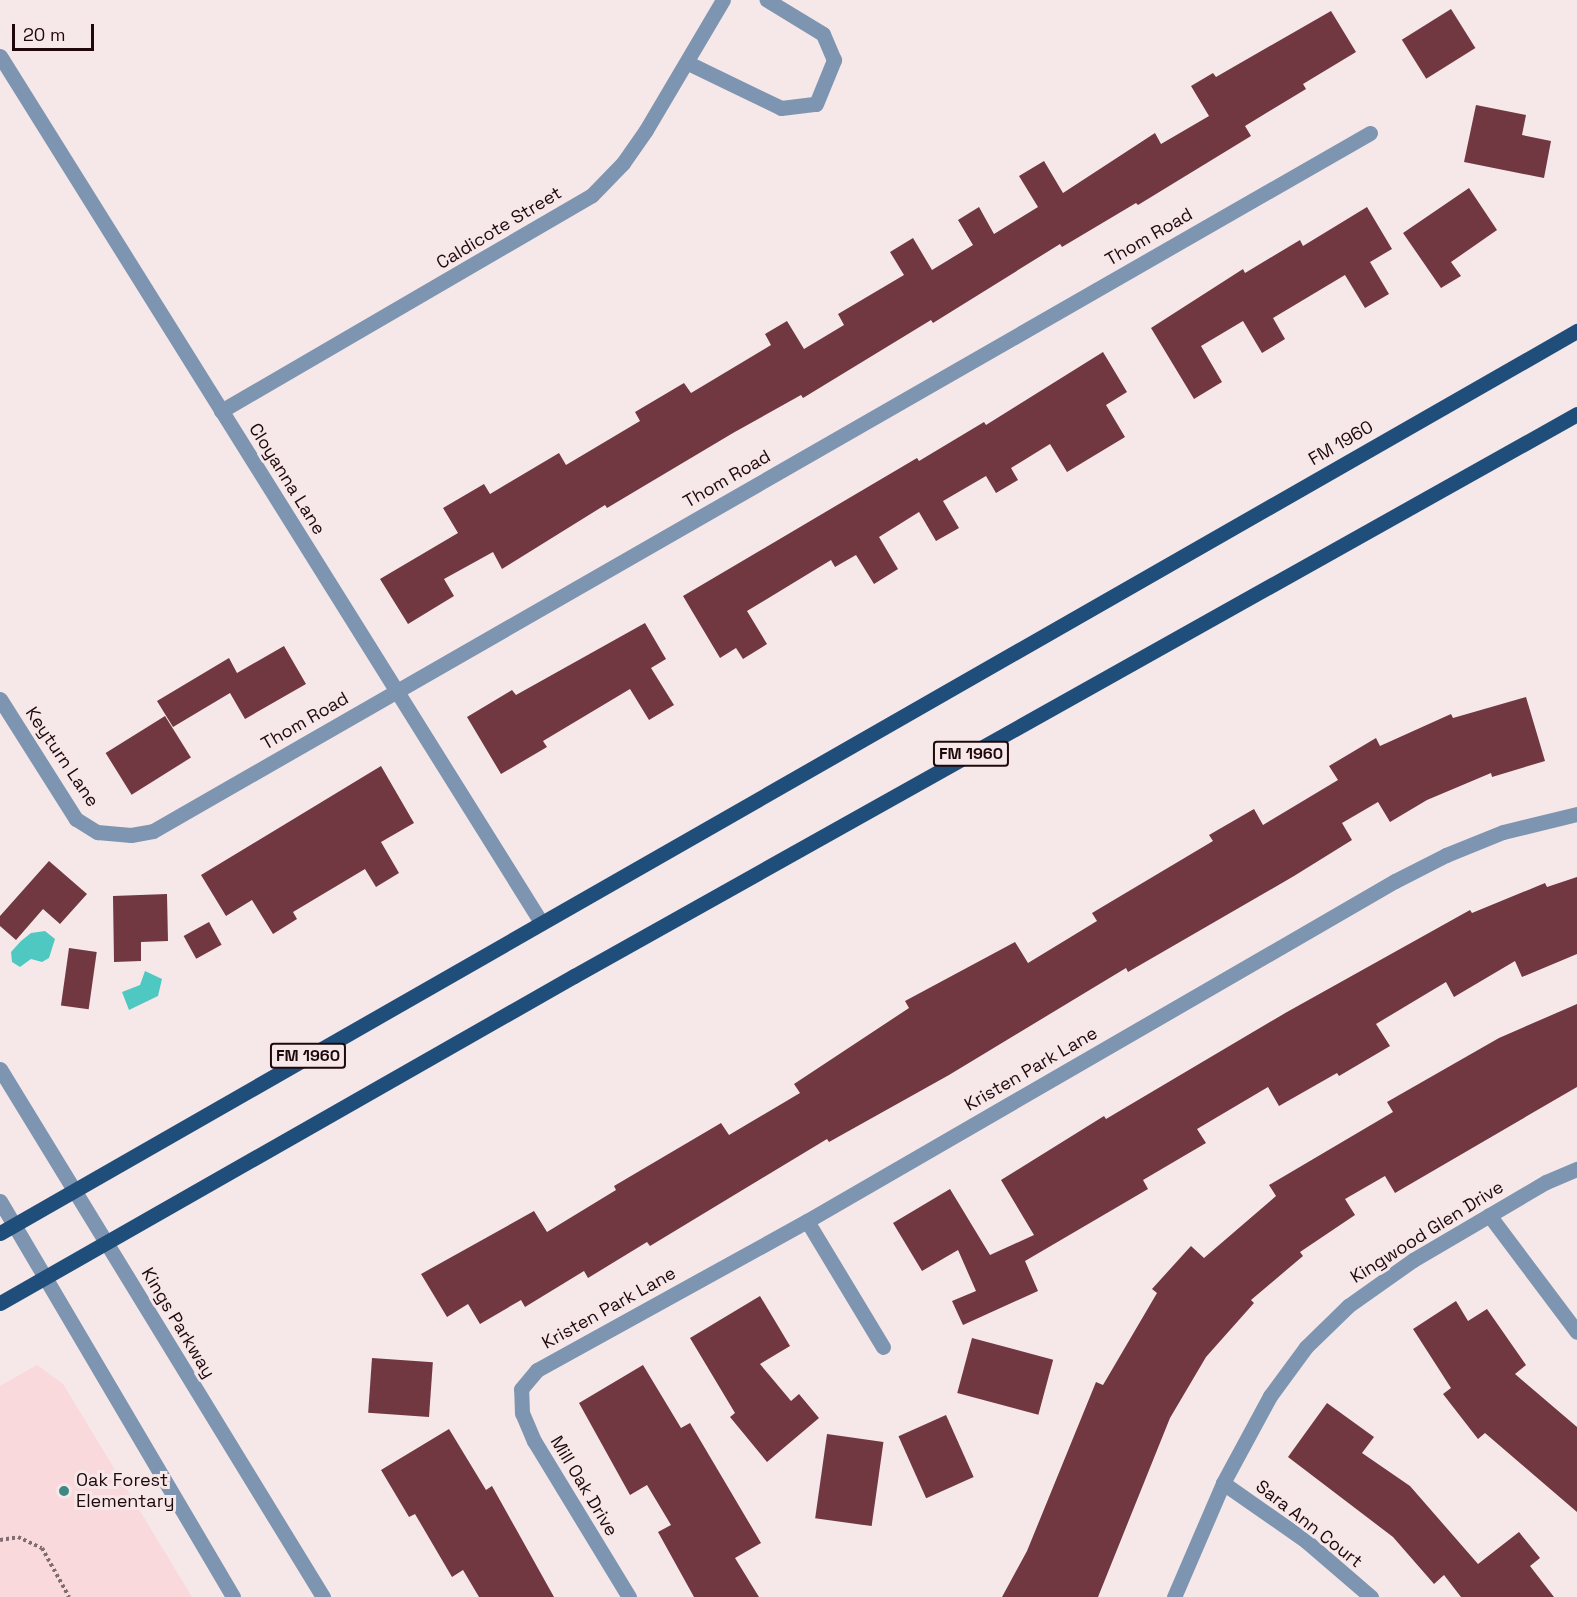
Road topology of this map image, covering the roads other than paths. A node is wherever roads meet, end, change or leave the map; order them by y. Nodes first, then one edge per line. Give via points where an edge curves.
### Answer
1 (723, 0) edge
2 (767, 0) edge
3 (0, 56) edge
4 (688, 63) junction
5 (1370, 133) dead end
6 (1577, 331) edge
7 (221, 411) junction
8 (1577, 414) edge
9 (396, 691) junction
10 (0, 699) edge
11 (1577, 814) edge
12 (97, 832) joint
13 (541, 922) junction
14 (0, 1069) edge
15 (1577, 1169) edge
16 (75, 1190) junction
17 (0, 1201) edge
18 (1489, 1215) junction
19 (807, 1221) junction
20 (15, 1225) junction
21 (0, 1233) edge
22 (106, 1241) junction
23 (47, 1276) junction
24 (0, 1303) edge
25 (1577, 1332) edge
26 (883, 1347) dead end
27 (521, 1389) joint
28 (1223, 1483) junction
29 (233, 1597) edge
30 (323, 1597) edge
31 (629, 1597) edge
32 (1174, 1597) edge
33 (1371, 1597) edge

1 - 4 street, Caldicote Street
2 - 4 street via 823,34 834,60 816,104 781,108
3 - 7 street, Cloyanna Lane
4 - 7 street, Caldicote Street via 623,163 592,195
5 - 9 street, Thom Road
6 - 13 main road, FM 1960 / FM 1960
7 - 9 street, Cloyanna Lane
8 - 22 main road, FM 1960 / FM 1960
9 - 12 street, Thom Road via 153,831 131,835
9 - 13 street, Cloyanna Lane
10 - 12 street, Keyturn Lane via 76,819
11 - 19 street, Kristen Park Lane via 1503,832 1405,876
13 - 16 main road, FM 1960 / FM 1960
14 - 16 street, Kings Parkway
15 - 18 street, Kingwood Glen Drive
16 - 20 main road, FM 1960 / FM 1960
16 - 22 street, Kings Parkway
17 - 20 street
18 - 25 street
18 - 28 street, Kingwood Glen Drive via 1413,1260 1348,1306 1306,1347 1270,1396
19 - 26 street
19 - 27 street, Kristen Park Lane via 537,1370
20 - 21 main road, FM 1960 / FM 1960
20 - 23 street
22 - 23 main road, FM 1960 / FM 1960
22 - 30 street, Kings Parkway
23 - 24 main road, FM 1960 / FM 1960
23 - 29 street
27 - 31 street, Mill Oak Drive via 522,1413 534,1441
28 - 32 street, Kingwood Glen Drive
28 - 33 street, Sara Ann Court via 1306,1541

